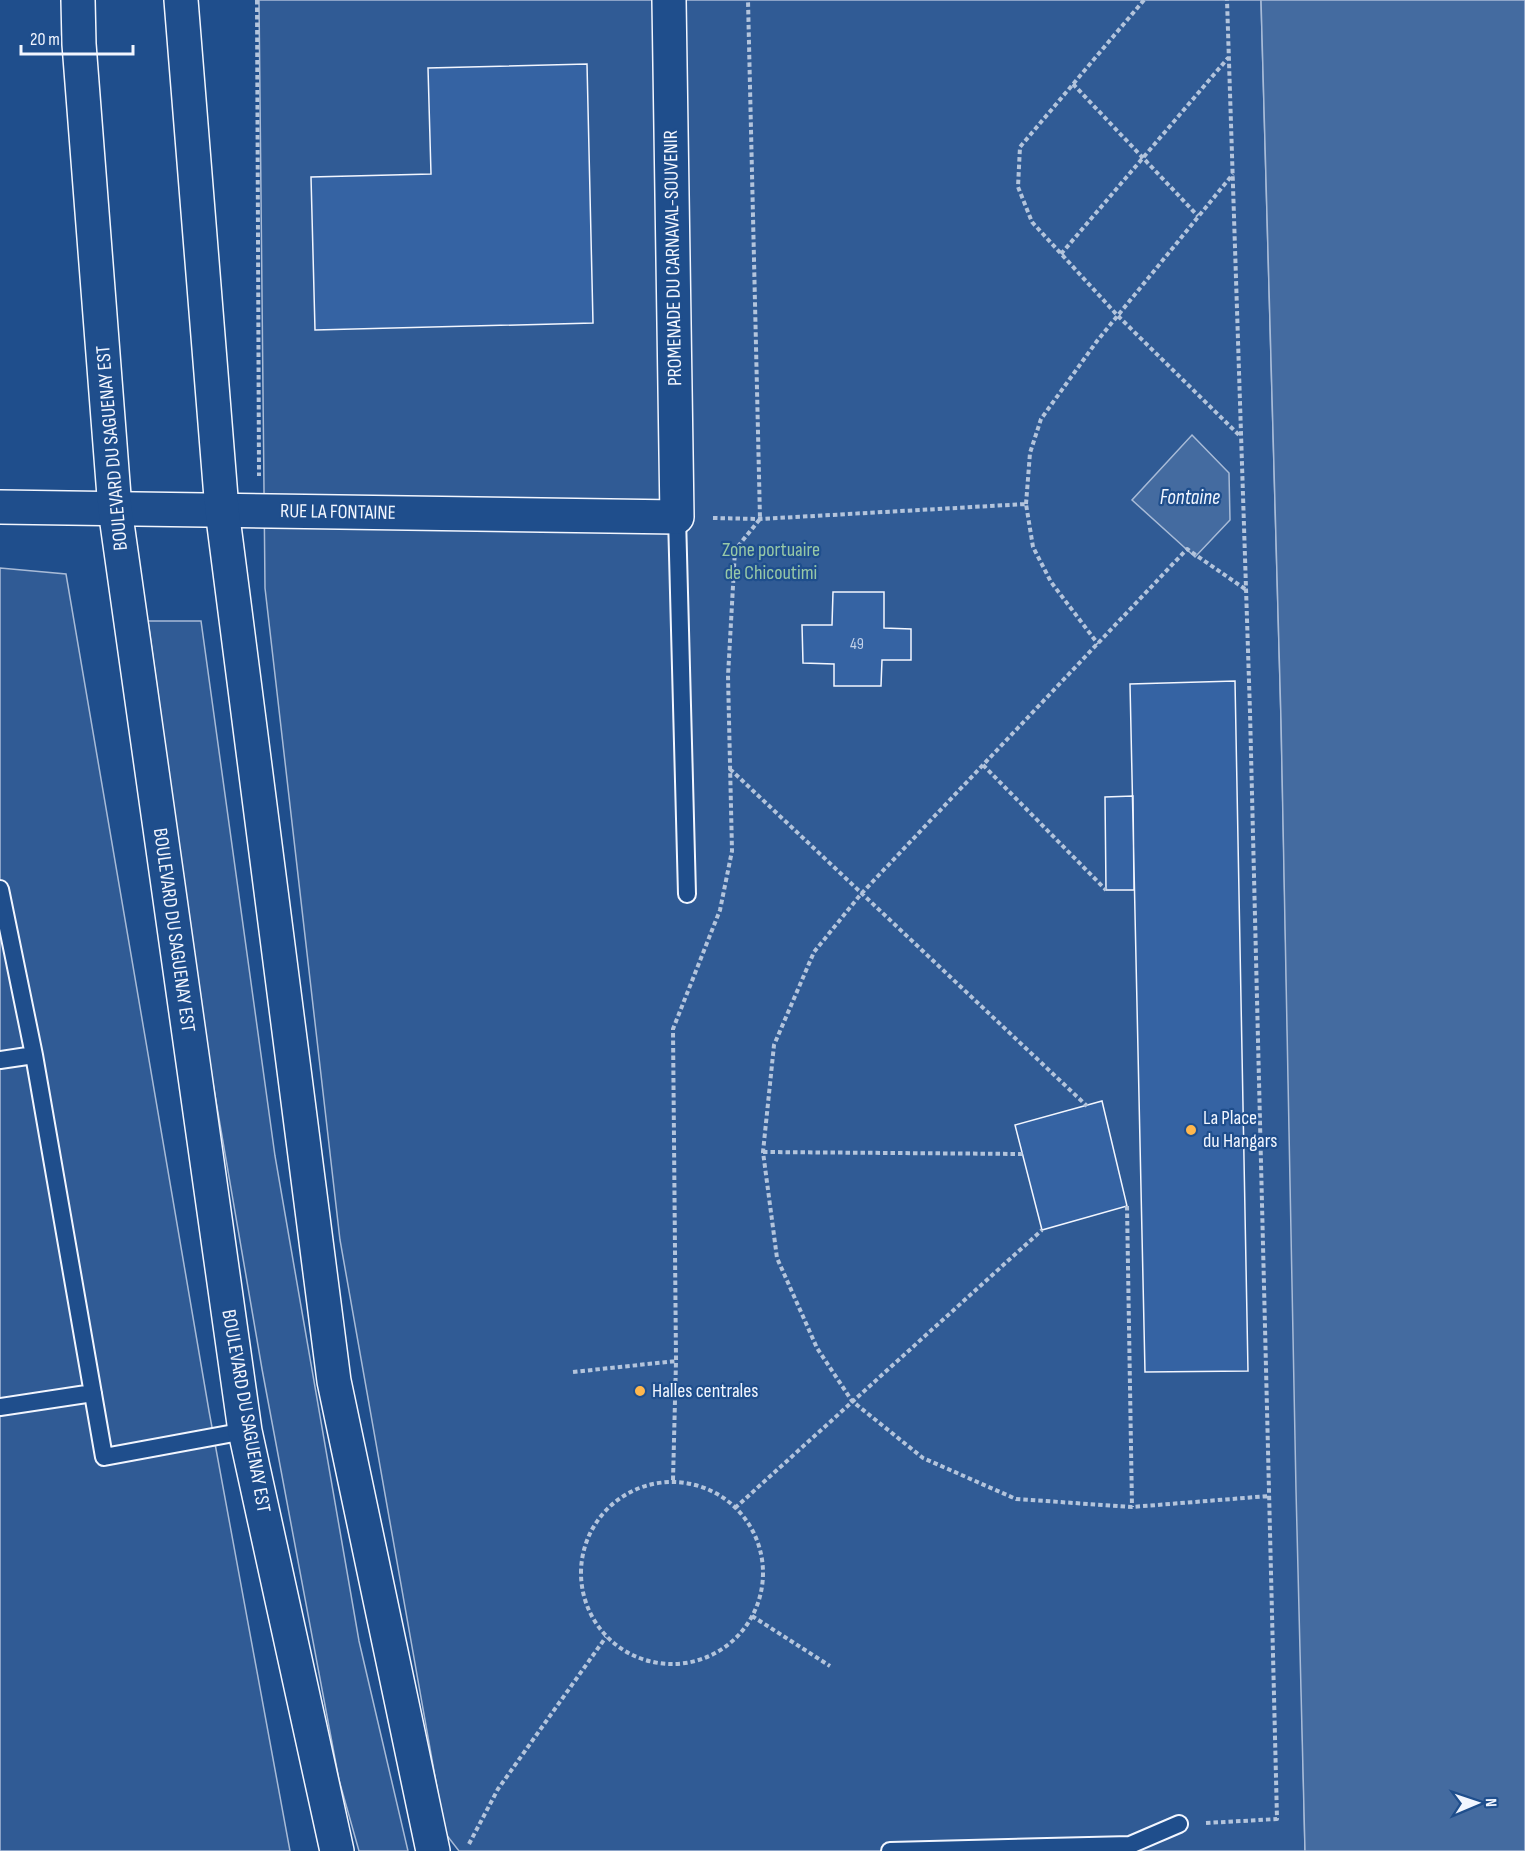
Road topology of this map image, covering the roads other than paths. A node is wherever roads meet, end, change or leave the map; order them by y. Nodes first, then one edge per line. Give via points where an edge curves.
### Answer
1 (78, 0) edge
2 (181, 0) edge
3 (669, 0) edge
4 (0, 507) edge
5 (115, 508) junction
6 (222, 510) junction
7 (677, 517) junction
8 (0, 890) edge
9 (687, 894) dead end
10 (34, 1055) junction
11 (0, 1060) edge
12 (93, 1393) junction
13 (0, 1407) edge
14 (245, 1431) junction
15 (1179, 1824) road end
16 (337, 1851) edge
17 (433, 1851) edge
18 (890, 1851) edge

1 - 5 main road, BOULEVARD DU SAGUENAY EST
2 - 6 main road
3 - 7 main road, PROMENADE DU CARNAVAL-SOUVENIR
4 - 5 main road, RUE LA FONTAINE
5 - 6 main road, RUE LA FONTAINE
5 - 14 main road, BOULEVARD DU SAGUENAY EST
6 - 7 main road, RUE LA FONTAINE
6 - 17 main road via 334,1381
7 - 9 lane
8 - 10 lane
10 - 11 lane
10 - 12 lane
12 - 13 lane
12 - 14 lane via 104,1457
14 - 16 main road, BOULEVARD DU SAGUENAY EST
15 - 18 lane via 1130,1845

